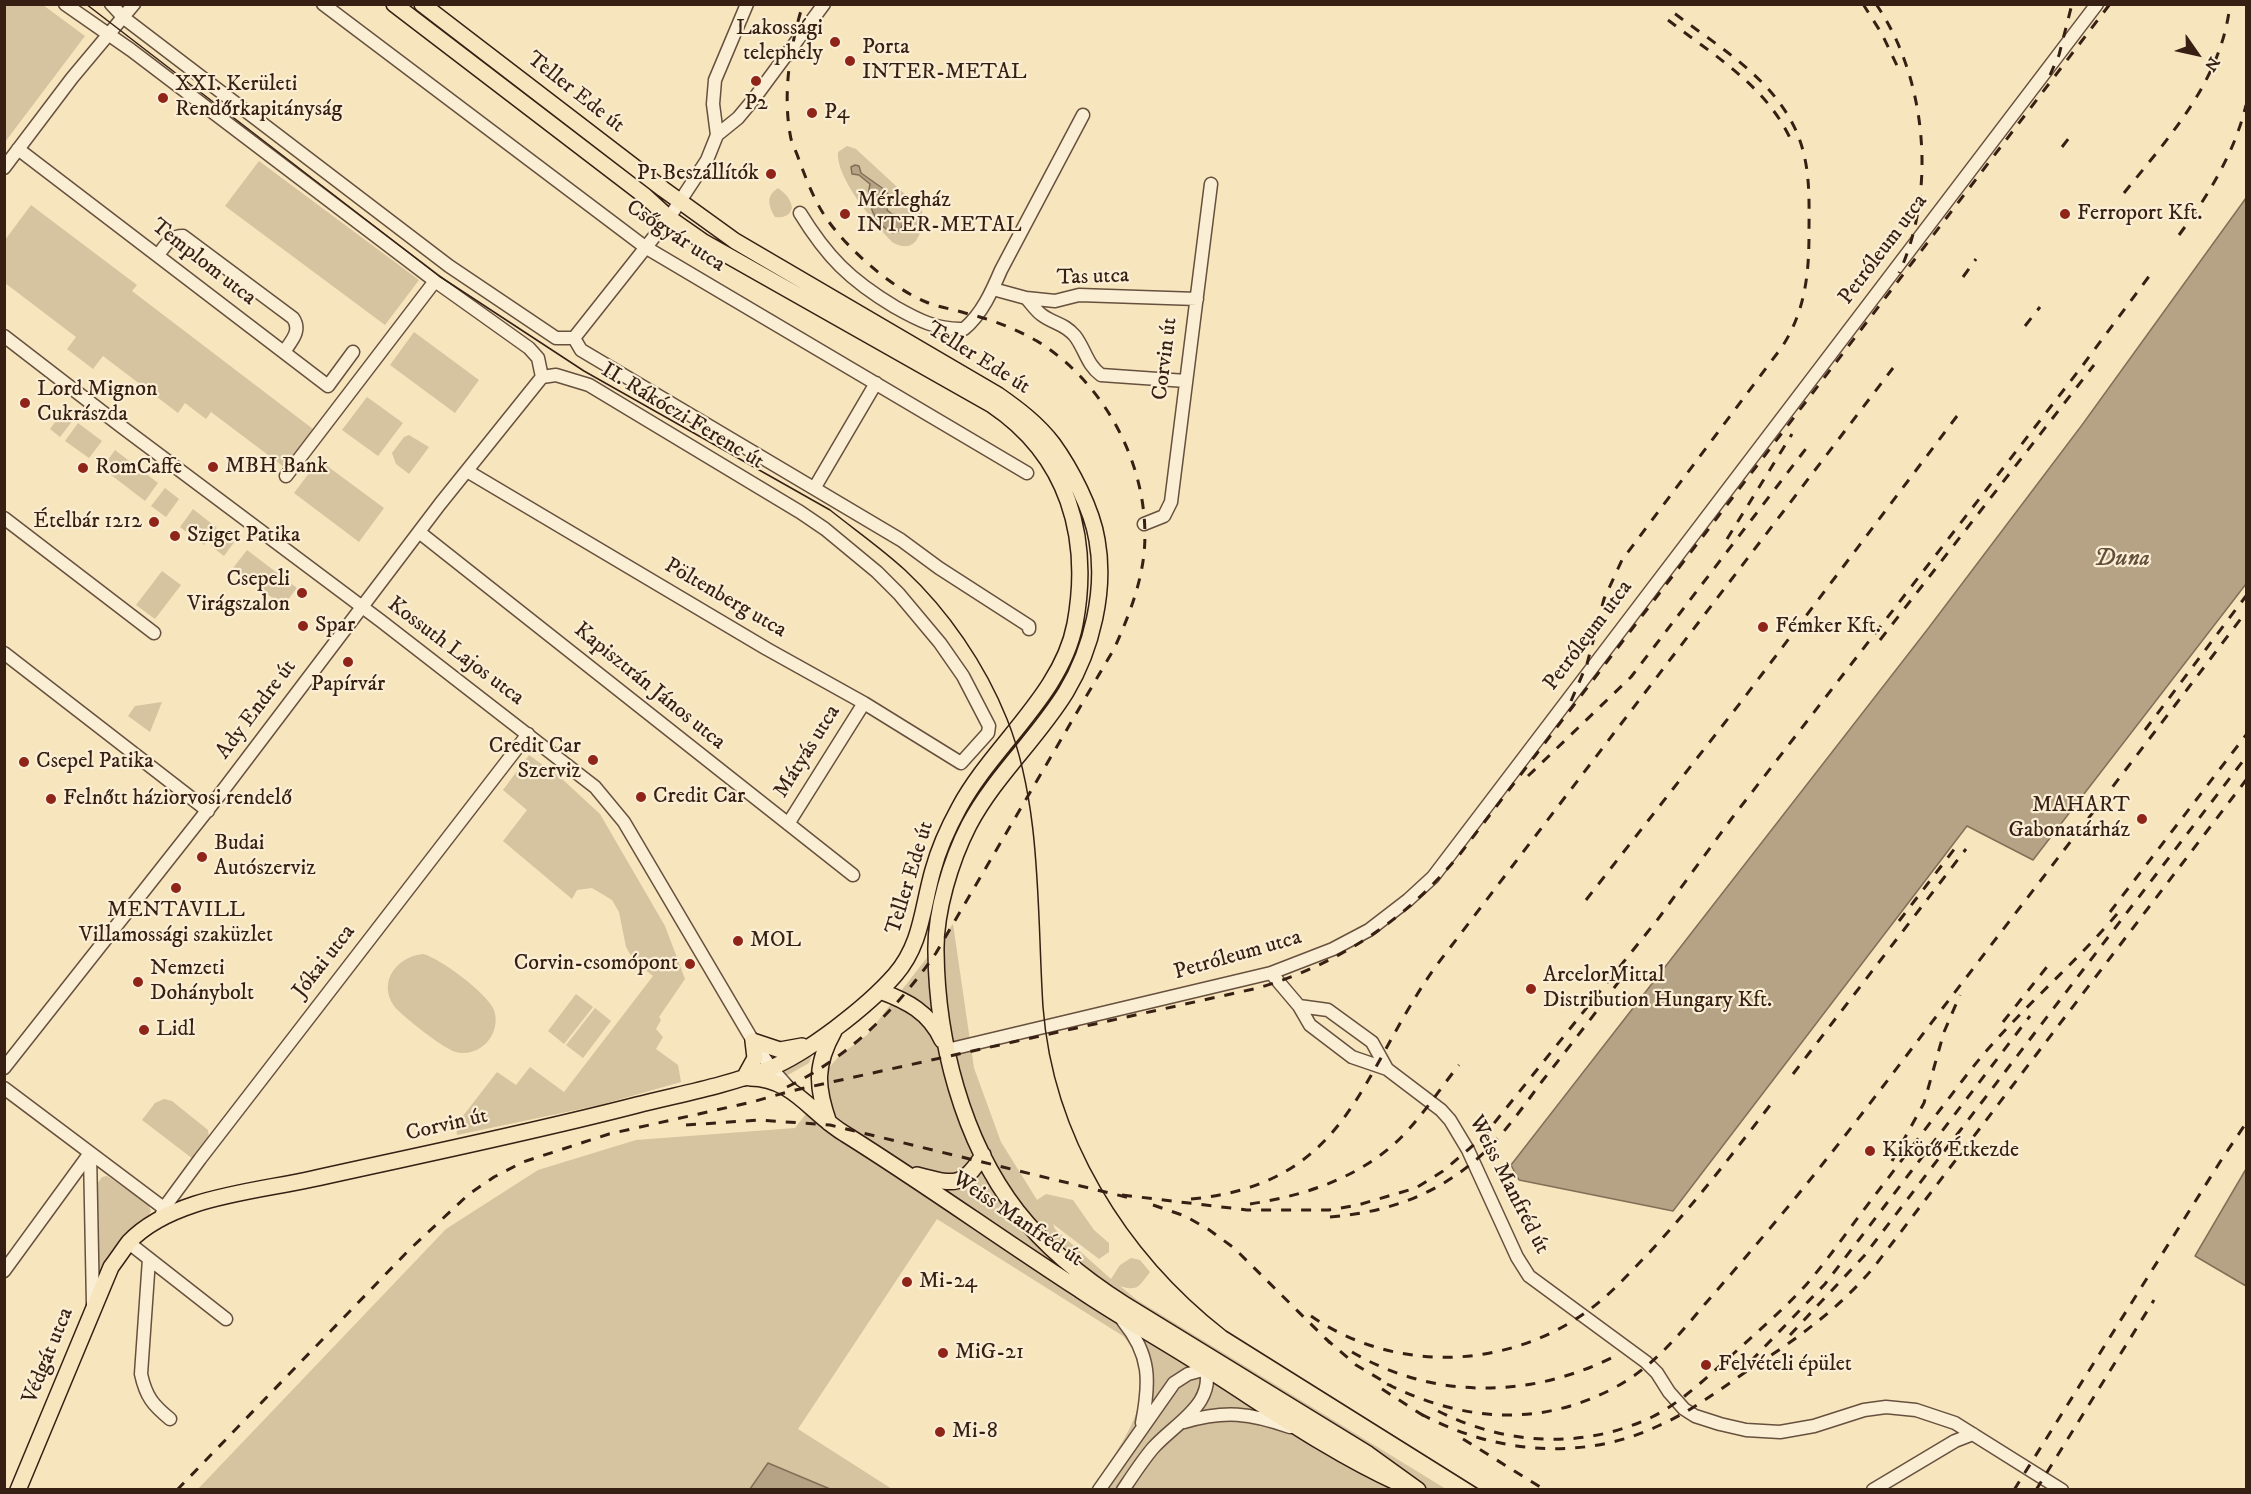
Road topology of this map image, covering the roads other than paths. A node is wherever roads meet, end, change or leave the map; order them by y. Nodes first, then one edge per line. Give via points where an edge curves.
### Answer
1 (65, 4) edge
2 (111, 4) edge
3 (134, 4) edge
4 (323, 4) edge
5 (394, 4) edge
6 (422, 4) edge
7 (747, 4) edge
8 (824, 4) edge
9 (2097, 4) edge
10 (124, 18) junction
11 (109, 35) junction
12 (1083, 115) dead end
13 (717, 135) junction
14 (18, 149) junction
15 (4, 168) edge
16 (1211, 184) dead end
17 (680, 202) junction
18 (800, 213) dead end
19 (669, 218) junction
20 (645, 247) junction
21 (158, 255) junction
22 (435, 281) junction
23 (993, 289) junction
24 (1026, 298) junction
25 (1197, 298) junction
26 (4, 336) edge
27 (574, 338) junction
28 (284, 352) junction
29 (353, 352) dead end
30 (542, 377) junction
31 (1186, 381) junction
32 (876, 383) junction
33 (467, 471) junction
34 (1027, 472) dead end
35 (286, 476) dead end
36 (815, 487) junction
37 (4, 518) edge
38 (1144, 524) dead end
39 (419, 532) junction
40 (361, 607) junction
41 (1029, 628) dead end
42 (154, 633) dead end
43 (4, 653) edge
44 (864, 703) junction
45 (528, 734) junction
46 (961, 763) joint
47 (208, 811) junction
48 (788, 824) junction
49 (853, 875) dead end
50 (1271, 973) junction
51 (880, 991) junction
52 (1299, 1006) junction
53 (837, 1026) junction
54 (753, 1041) junction
55 (816, 1041) junction
56 (946, 1050) junction
57 (4, 1068) edge
58 (771, 1068) junction
59 (1387, 1069) junction
60 (744, 1078) junction
61 (788, 1087) junction
62 (4, 1088) edge
63 (830, 1125) junction
64 (90, 1153) junction
65 (983, 1155) junction
66 (906, 1172) junction
67 (165, 1213) junction
68 (129, 1243) junction
69 (149, 1259) junction
70 (4, 1271) edge
71 (93, 1307) junction
72 (1119, 1315) junction
73 (226, 1319) dead end
74 (1196, 1348) junction
75 (1206, 1368) junction
76 (1235, 1371) junction
77 (170, 1419) dead end
78 (1183, 1422) junction
79 (1141, 1428) junction
80 (1304, 1432) junction
81 (1973, 1434) junction
82 (18, 1490) edge
83 (1099, 1490) edge
84 (1123, 1490) edge
85 (1411, 1490) edge
86 (1418, 1490) edge
87 (1873, 1490) edge
88 (2062, 1490) edge

1 - 11 street
2 - 10 street
3 - 10 street
4 - 20 street, Csőgyár utca
5 - 19 main road, Teller Ede út
6 - 17 main road, Teller Ede út
7 - 13 street via 715,81
8 - 13 street via 753,100
9 - 50 street, Petróleum utca via 1433,877 1369,930
10 - 11 street
10 - 27 street via 449,266 556,338
11 - 14 street
11 - 22 street
12 - 23 street
13 - 17 street via 707,160
14 - 15 street
14 - 21 street, Templom utca
16 - 25 street, Corvin út
17 - 19 street
17 - 56 main road, Teller Ede út via 735,241 998,394 1027,416 1052,442 1068,468 1097,540 1096,608 1079,667 1054,711 996,783 969,825 953,862 942,903 936,953
18 - 23 street via 830,257 848,275 866,290 933,326 964,329
19 - 20 street
19 - 51 main road, Teller Ede út via 702,241 992,405 1025,431 1056,473 1072,510 1082,570 1073,633 1061,665 968,790 937,855 913,949
20 - 27 street
20 - 32 street, Csőgyár utca
21 - 28 street, Templom utca
21 - 28 street via 171,239 183,236 284,311 293,318 297,329
22 - 30 street via 529,348 538,358
22 - 35 street
23 - 24 street, Tas utca
24 - 25 street, Tas utca via 1055,302 1079,295
24 - 31 street via 1043,316 1072,333 1101,375
25 - 31 street, Corvin út
26 - 40 street, Kossuth Lajos utca
27 - 36 street, II. Rákóczi Ferenc út via 581,350
28 - 29 street, Templom utca via 328,386
30 - 33 street, Ady Endre út
30 - 46 street, II. Rákóczi Ferenc út via 556,375 589,385 800,512 877,572 940,643 963,676 989,726 988,733
31 - 38 street, Corvin út via 1171,502 1164,516
32 - 34 street, Csőgyár utca
32 - 36 street
33 - 39 street, Ady Endre út
33 - 44 street, Pöltenberg utca
36 - 41 street, II. Rákóczi Ferenc út via 901,540
37 - 42 street
39 - 40 street, Ady Endre út
39 - 48 street, Kapisztrán János utca
40 - 45 street, Kossuth Lajos utca
40 - 47 street, Ady Endre út
43 - 47 street
44 - 46 street, Pöltenberg utca
44 - 48 street, Mátyás utca
45 - 54 street, Kossuth Lajos utca via 578,772 611,804
45 - 67 street, Jókai utca
47 - 57 street, Ady Endre út
48 - 49 street, Kapisztrán János utca
50 - 52 street, Weiss Manfréd út
50 - 56 street, Petróleum utca
51 - 53 main road
51 - 56 main road via 927,1016
52 - 59 street, Weiss Manfréd út via 1310,1025 1352,1057
52 - 59 street, Weiss Manfréd út via 1328,1010 1372,1042
53 - 55 main road
53 - 63 main road via 821,1057 818,1085
54 - 55 main road via 780,1050
54 - 58 street, Kossuth Lajos utca
54 - 60 main road via 755,1058
55 - 58 main road
56 - 65 main road, Weiss Manfréd út via 957,1092
58 - 60 main road
58 - 61 street, Kossuth Lajos utca
59 - 81 street, Weiss Manfréd út via 1450,1120 1529,1276 1646,1362 1690,1413 1735,1428 1768,1432 1802,1428 1864,1410 1896,1408 1946,1419
60 - 61 main road via 766,1079
60 - 67 main road, Corvin út
61 - 63 main road, Weiss Manfréd út
62 - 64 street
63 - 66 main road, Weiss Manfréd út
64 - 67 street
64 - 70 street
64 - 71 street, Védgát utca
65 - 66 main road, Weiss Manfréd út via 961,1181 939,1181
65 - 74 main road, Weiss Manfréd út via 1017,1210 1060,1258 1093,1285
66 - 72 main road, Weiss Manfréd út
67 - 68 main road, Védgát utca
68 - 69 street
68 - 71 main road, Védgát utca via 111,1267
69 - 73 street
69 - 77 street via 141,1374 152,1404
71 - 82 main road, Védgát utca
72 - 75 main road, Weiss Manfréd út
72 - 79 street via 1136,1336 1145,1358 1147,1395
74 - 75 street
74 - 76 main road, Weiss Manfréd út
75 - 76 street
75 - 78 street via 1204,1396
75 - 79 street via 1174,1383
75 - 80 main road, Weiss Manfréd út
76 - 86 main road, Weiss Manfréd út
78 - 80 street via 1234,1413
78 - 84 street via 1155,1447
79 - 83 street
80 - 85 main road, Weiss Manfréd út via 1362,1467
81 - 87 street
81 - 88 street, Weiss Manfréd út

